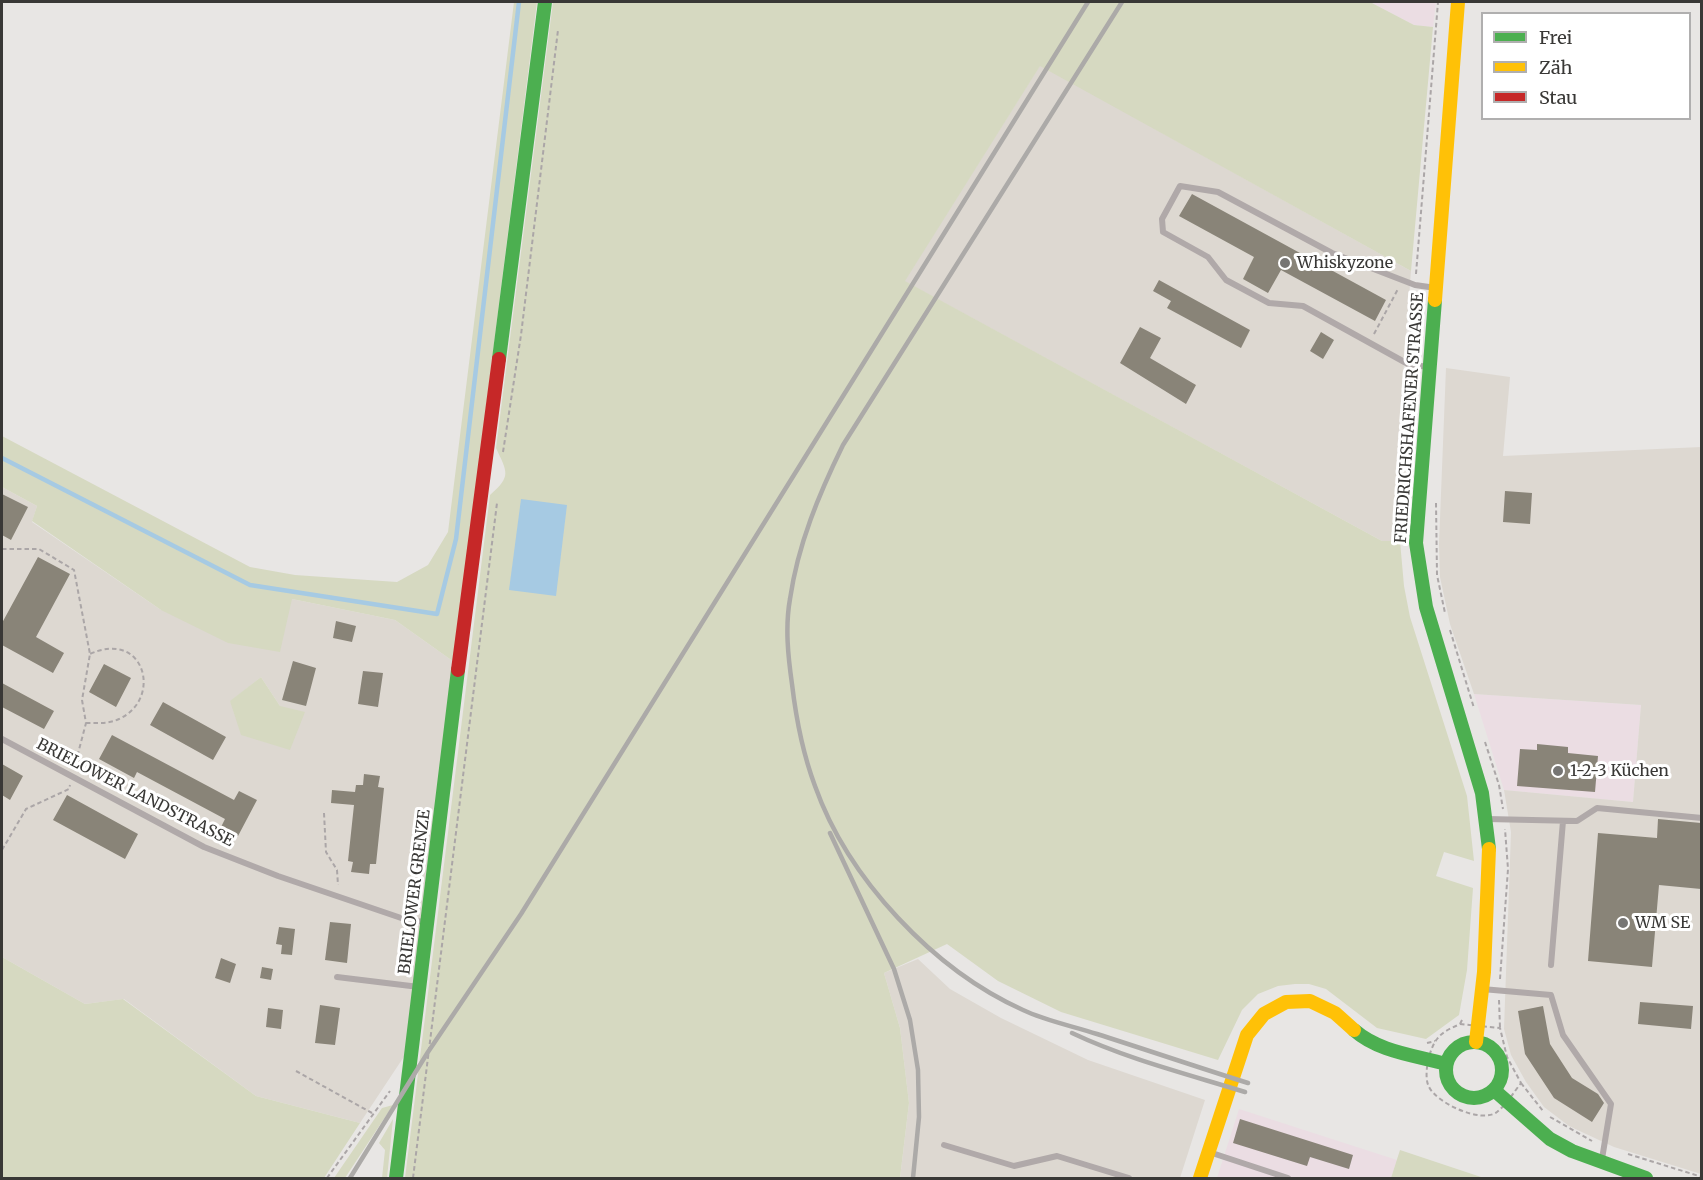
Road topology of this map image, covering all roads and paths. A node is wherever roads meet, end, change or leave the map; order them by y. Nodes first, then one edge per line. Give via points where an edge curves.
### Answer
1 (545, 2) edge
2 (1458, 2) edge
3 (559, 25) dead end
4 (1403, 281) junction
5 (1436, 288) junction
6 (1370, 342) junction
7 (1430, 368) junction
8 (503, 455) dead end
9 (1436, 496) dead end
10 (497, 500) dead end
11 (2, 549) edge
12 (1445, 614) dead end
13 (1448, 623) dead end
14 (90, 654) junction
15 (1476, 714) dead end
16 (86, 723) junction
17 (1483, 734) dead end
18 (2, 739) edge
19 (72, 776) junction
20 (324, 813) dead end
21 (1701, 818) edge
22 (1487, 819) junction
23 (1504, 819) junction
24 (1563, 820) junction
25 (2, 850) edge
26 (339, 897) junction
27 (428, 922) junction
28 (1551, 965) dead end
29 (337, 976) dead end
30 (420, 987) junction
31 (1482, 989) junction
32 (1499, 990) junction
33 (1479, 1027) junction
34 (1500, 1028) junction
35 (1436, 1041) junction
36 (1476, 1042) junction
37 (1424, 1044) dead end
38 (1430, 1060) junction
39 (1446, 1064) junction
40 (296, 1071) dead end
41 (391, 1089) dead end
42 (1494, 1090) junction
43 (1507, 1101) junction
44 (372, 1113) junction
45 (944, 1145) dead end
46 (1209, 1152) junction
47 (1601, 1164) junction
48 (327, 1179) edge
49 (396, 1179) edge
50 (413, 1179) edge
51 (1129, 1179) edge
52 (1200, 1179) edge
53 (1288, 1179) edge
54 (1646, 1179) edge

1 - 27 street, BRIELOWER GRENZE
2 - 5 street, FRIEDRICHSHAFENER STRASSE
3 - 8 path
4 - 5 lane
4 - 6 path
4 - 6 lane via 1332,253 1218,192 1180,186 1162,219 1163,232 1208,257 1226,280 1269,303 1303,306
5 - 7 street, FRIEDRICHSHAFENER STRASSE
6 - 7 lane via 1408,364
7 - 22 street, FRIEDRICHSHAFENER STRASSE via 1416,543 1433,639 1472,754
9 - 12 path via 1437,575
10 - 50 path
11 - 14 path via 39,549 74,570
13 - 15 path
14 - 16 path via 82,700
14 - 16 path via 102,649 133,656 143,665 144,674 135,705 121,719
16 - 19 path
17 - 23 path via 1499,784
18 - 19 lane, BRIELOWER LANDSTRASSE
19 - 25 path via 69,789 26,809
19 - 26 lane, BRIELOWER LANDSTRASSE via 204,847
20 - 26 path via 326,852 337,870
21 - 24 lane via 1597,808 1577,821
22 - 23 lane
22 - 31 street, FRIEDRICHSHAFENER STRASSE via 1490,868
23 - 24 lane
23 - 32 path via 1508,869
24 - 28 lane
26 - 27 lane, BRIELOWER LANDSTRASSE via 407,920
27 - 30 street, BRIELOWER GRENZE
29 - 30 lane
30 - 49 street, BRIELOWER GRENZE
31 - 32 lane
31 - 33 street, FRIEDRICHSHAFENER STRASSE
32 - 34 path
32 - 47 lane via 1551,995 1563,1035 1611,1104
33 - 34 path
33 - 35 path via 1460,1024
33 - 36 street, FRIEDRICHSHAFENER STRASSE
34 - 43 path via 1507,1056 1521,1083
35 - 37 path
35 - 38 path
36 - 39 street via 1457,1047
36 - 42 street via 1491,1048 1500,1061 1502,1076
38 - 39 street
38 - 43 path via 1425,1077 1434,1095 1474,1116 1485,1117 1497,1112
38 - 46 street via 1371,1043 1322,1004 1294,999 1279,1002 1260,1015 1247,1035
39 - 42 street via 1448,1082 1460,1095 1478,1098
40 - 44 path
41 - 44 path
42 - 43 street
43 - 47 street via 1550,1139
44 - 48 path
45 - 51 lane via 1014,1166 1057,1156
46 - 52 street
46 - 53 lane
47 - 54 street

